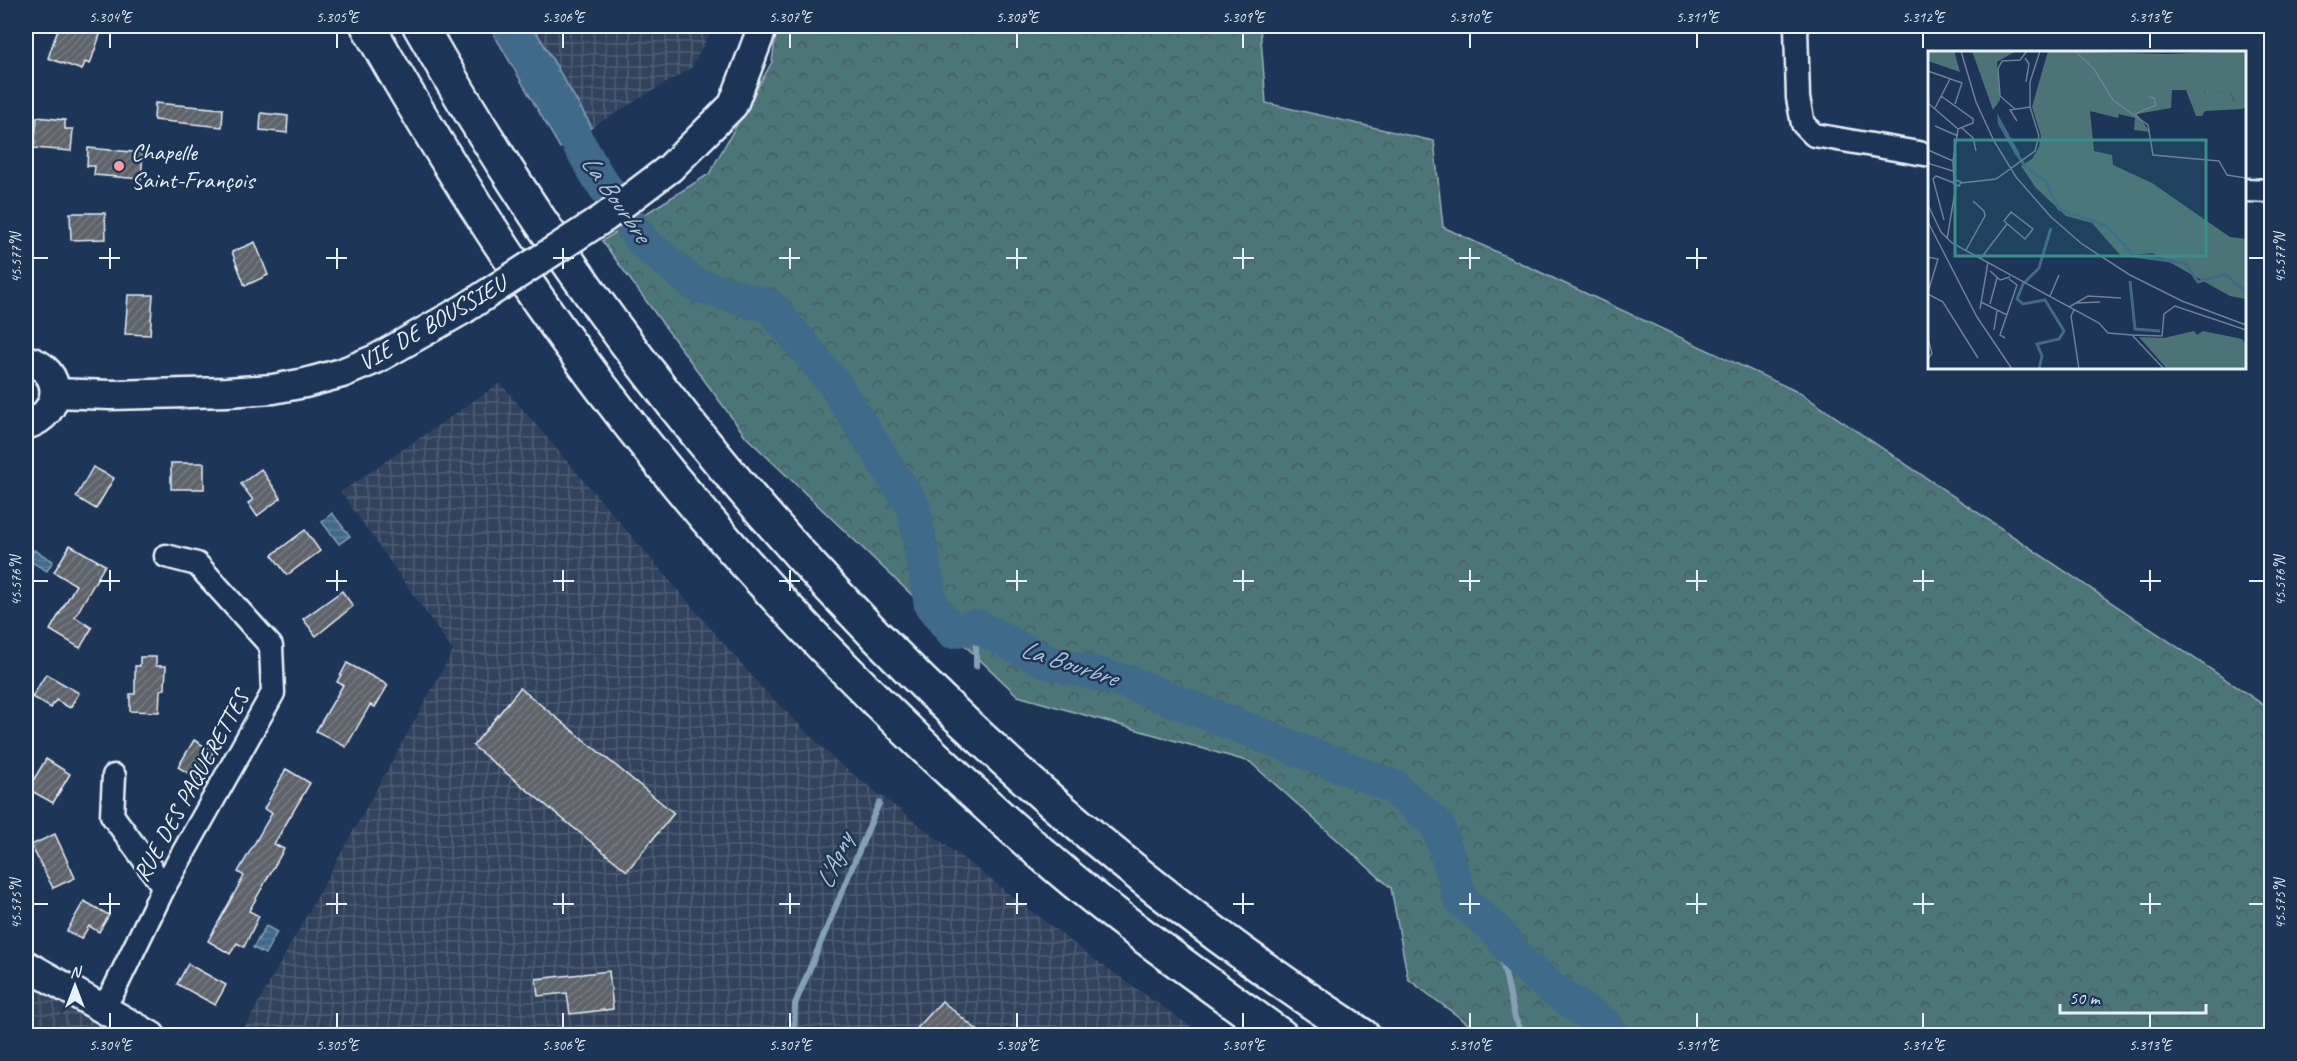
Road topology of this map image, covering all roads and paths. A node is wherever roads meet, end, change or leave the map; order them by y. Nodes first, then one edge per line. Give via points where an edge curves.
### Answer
1 (368, 26) edge
2 (420, 26) edge
3 (763, 26) edge
4 (1796, 26) edge
5 (1928, 155) edge
6 (2246, 190) edge
7 (2271, 191) edge
8 (26, 360) edge
9 (55, 393) junction
10 (26, 425) edge
11 (166, 556) dead end
12 (114, 776) dead end
13 (164, 886) junction
14 (26, 965) edge
15 (102, 1010) junction
16 (151, 1035) edge
17 (1281, 1035) edge
18 (1363, 1035) edge

1 - 17 highway via 457,179 562,335 643,442 742,560 879,703 1008,824 1163,951
2 - 18 highway via 494,151 590,295 671,404 828,587 977,736 1116,856 1190,914
3 - 9 street, VIE DE BOUSSIEU, bridge via 733,105 670,168 604,218 464,309 376,359 342,373 273,389 110,395
4 - 5 street via 1798,98 1803,124 1814,135
6 - 7 street
8 - 9 street via 45,369
9 - 10 street via 46,415
11 - 13 street, RUE DES PAQUERETTES via 197,564 271,646 273,693
12 - 13 street via 112,816
13 - 15 street, RUE DES PAQUERETTES
14 - 15 street
15 - 16 street

